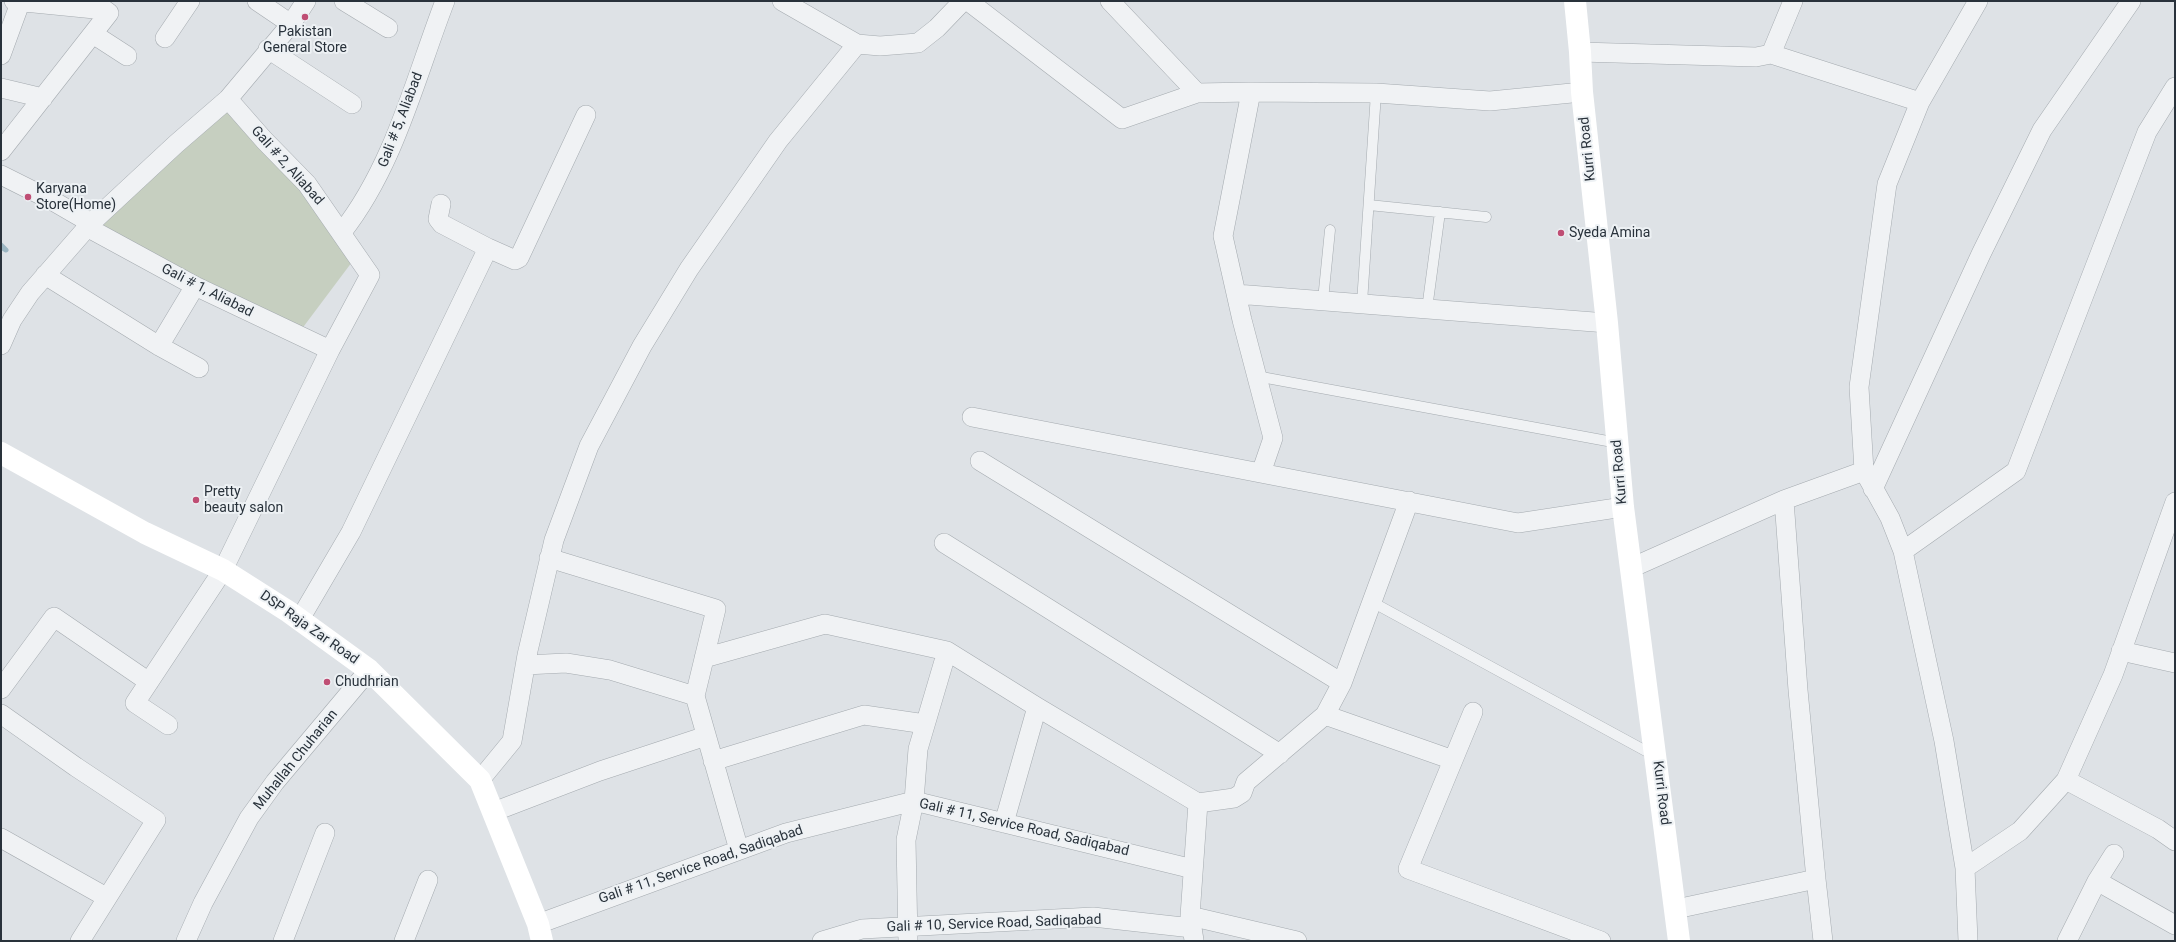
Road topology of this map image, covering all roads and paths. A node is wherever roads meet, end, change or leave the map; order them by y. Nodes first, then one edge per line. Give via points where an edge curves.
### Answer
1 (257, 1) edge
2 (306, 1) edge
3 (344, 1) edge
4 (445, 1) edge
5 (782, 1) edge
6 (963, 1) edge
7 (968, 1) edge
8 (1110, 1) edge
9 (1575, 1) edge
10 (1793, 1) edge
11 (1978, 1) edge
12 (2131, 1) edge
13 (17, 2) edge
14 (182, 3) edge
15 (291, 24) junction
16 (388, 28) dead end
17 (93, 34) junction
18 (165, 38) dead end
19 (857, 44) junction
20 (268, 49) junction
21 (1580, 52) junction
22 (1772, 54) junction
23 (1, 55) edge
24 (127, 56) dead end
25 (2175, 87) edge
26 (1, 88) edge
27 (1251, 92) junction
28 (1582, 92) junction
29 (1197, 93) junction
30 (1376, 93) junction
31 (43, 98) junction
32 (228, 99) junction
33 (1920, 102) junction
34 (352, 104) dead end
35 (586, 115) dead end
36 (1, 151) edge
37 (1, 175) edge
38 (441, 204) dead end
39 (1369, 205) junction
40 (1440, 212) junction
41 (1486, 217) dead end
42 (91, 223) junction
43 (1330, 230) dead end
44 (342, 232) junction
45 (488, 248) junction
46 (45, 276) junction
47 (195, 286) junction
48 (1236, 294) junction
49 (1323, 300) junction
50 (1362, 303) junction
51 (1427, 309) junction
52 (1607, 323) junction
53 (1, 345) edge
54 (159, 346) junction
55 (330, 350) junction
56 (199, 368) dead end
57 (1256, 376) junction
58 (972, 417) dead end
59 (1618, 443) junction
60 (1, 453) edge
61 (980, 461) dead end
62 (1864, 471) junction
63 (1261, 473) junction
64 (1873, 489) junction
65 (1784, 500) junction
66 (1409, 501) junction
67 (2175, 502) edge
68 (1623, 507) junction
69 (944, 543) dead end
70 (1903, 551) junction
71 (549, 558) junction
72 (1631, 568) junction
73 (223, 570) junction
74 (1372, 602) junction
75 (300, 620) junction
76 (947, 651) junction
77 (2121, 651) junction
78 (704, 658) junction
79 (2175, 663) edge
80 (525, 665) junction
81 (369, 670) junction
82 (149, 682) junction
83 (1342, 683) junction
84 (1, 689) edge
85 (696, 696) junction
86 (1037, 707) junction
87 (1473, 712) dead end
88 (1, 714) edge
89 (1325, 715) junction
90 (925, 724) junction
91 (168, 725) dead end
92 (706, 736) junction
93 (1280, 754) junction
94 (1656, 756) junction
95 (1453, 760) junction
96 (713, 761) junction
97 (480, 780) junction
98 (2066, 780) junction
99 (914, 802) junction
100 (1198, 803) junction
101 (493, 812) junction
102 (1004, 823) junction
103 (326, 833) dead end
104 (2175, 840) edge
105 (3, 844) edge
106 (739, 850) junction
107 (2114, 854) dead end
108 (1965, 868) junction
109 (1193, 869) junction
110 (1816, 879) junction
111 (428, 880) dead end
112 (2097, 881) junction
113 (106, 897) junction
114 (1676, 909) junction
115 (2175, 925) edge
116 (1192, 928) edge
117 (537, 933) edge
118 (908, 934) edge
119 (285, 940) edge
120 (80, 941) edge
121 (186, 941) edge
122 (404, 941) edge
123 (822, 941) edge
124 (1297, 941) edge
125 (1601, 941) edge
126 (1679, 941) edge
127 (1823, 941) edge
128 (1968, 941) edge
129 (2067, 941) edge

1 - 15 street
2 - 15 street
3 - 16 street
4 - 44 street, Gali # 5, Aliabad via 428,52 380,173 360,209
5 - 19 street
6 - 19 street via 918,43 880,46
7 - 29 street via 1122,119
8 - 29 street
9 - 21 main road, Kurri Road
10 - 22 street
11 - 33 street
12 - 64 street via 2042,130 1981,254
13 - 17 street via 105,10 109,13 108,16
13 - 23 street
14 - 18 street
15 - 20 street
17 - 24 street
17 - 31 street
19 - 71 street via 778,141 688,269 642,346 589,446
20 - 32 street
20 - 34 street
21 - 22 street via 1756,57
21 - 28 main road, Kurri Road
22 - 33 street
25 - 70 street via 2147,132 2016,471
26 - 31 street
27 - 29 street
27 - 30 street
27 - 48 street via 1224,236
28 - 30 street via 1490,101
28 - 52 main road, Kurri Road
30 - 39 lane
31 - 36 street
32 - 42 street
32 - 44 street, Gali # 2, Aliabad via 307,184
33 - 62 street via 1887,184 1859,387
35 - 45 street via 519,258 515,260
37 - 42 street, Gali # 1, Aliabad
38 - 45 street via 438,219 442,224
39 - 40 lane
39 - 50 lane
40 - 41 lane
40 - 51 lane
42 - 46 street
42 - 47 street, Gali # 1, Aliabad via 94,231
43 - 49 lane
44 - 55 street, Gali # 2, Aliabad via 370,275
45 - 75 street via 351,532
46 - 53 street via 12,320
46 - 54 street
47 - 54 street
47 - 55 street, Gali # 1, Aliabad
48 - 49 street
48 - 57 street
49 - 50 street
50 - 51 street
51 - 52 street
52 - 59 main road, Kurri Road
54 - 56 street
55 - 73 street
57 - 59 lane
57 - 63 street via 1273,438
58 - 63 street
59 - 68 main road, Kurri Road
60 - 73 main road, DSP Raja Zar Road via 145,533
61 - 83 street
62 - 64 street
62 - 65 street
63 - 66 street
64 - 70 street via 1890,518
65 - 72 street
65 - 110 street via 1798,690
66 - 68 street via 1518,523
66 - 74 street
67 - 77 street
68 - 72 main road, Kurri Road
69 - 93 street
70 - 108 street via 1944,741
71 - 78 street via 716,609
71 - 80 street
72 - 94 main road, Kurri Road
73 - 75 main road, DSP Raja Zar Road
73 - 82 street
74 - 83 street
74 - 94 lane
75 - 81 main road, DSP Raja Zar Road
76 - 78 street via 825,624
76 - 86 street
76 - 90 street
77 - 79 street
77 - 98 street
78 - 85 street
80 - 85 street via 566,663 610,670
80 - 97 street via 512,741
81 - 97 main road, DSP Raja Zar Road
81 - 121 street, Muhallah Chuharian via 275,782 249,818 203,903
82 - 84 street via 54,617
82 - 91 street via 135,703
83 - 89 street
85 - 92 street
86 - 100 street
86 - 102 street
87 - 95 street
88 - 113 street via 156,820
89 - 93 street
89 - 95 street
90 - 96 street via 864,715
90 - 99 street via 918,749
92 - 96 street
92 - 101 street via 600,771
93 - 100 street via 1246,782 1242,793 1234,798
94 - 114 main road, Kurri Road
95 - 125 street via 1408,869
96 - 106 street
97 - 101 main road, DSP Raja Zar Road
98 - 104 street
98 - 108 street via 2020,831
99 - 102 street, Gali # 11, Service Road, Sadiqabad
99 - 106 street, Gali # 11, Service Road, Sadiqabad via 786,833
99 - 118 street via 906,840
100 - 109 street
101 - 117 main road, DSP Raja Zar Road
102 - 109 street, Gali # 11, Service Road, Sadiqabad
103 - 119 street
105 - 113 street
106 - 117 street, Gali # 11, Service Road, Sadiqabad
107 - 112 street
108 - 128 street
109 - 116 street
110 - 114 street
110 - 127 street
111 - 122 street
112 - 115 street
112 - 129 street
113 - 120 street
114 - 126 main road, Kurri Road
116 - 118 street, Gali # 10, Service Road, Sadiqabad via 1093,917
116 - 124 street, Gali # 10, Service Road, Sadiqabad
118 - 123 street, Gali # 10, Service Road, Sadiqabad via 862,928

